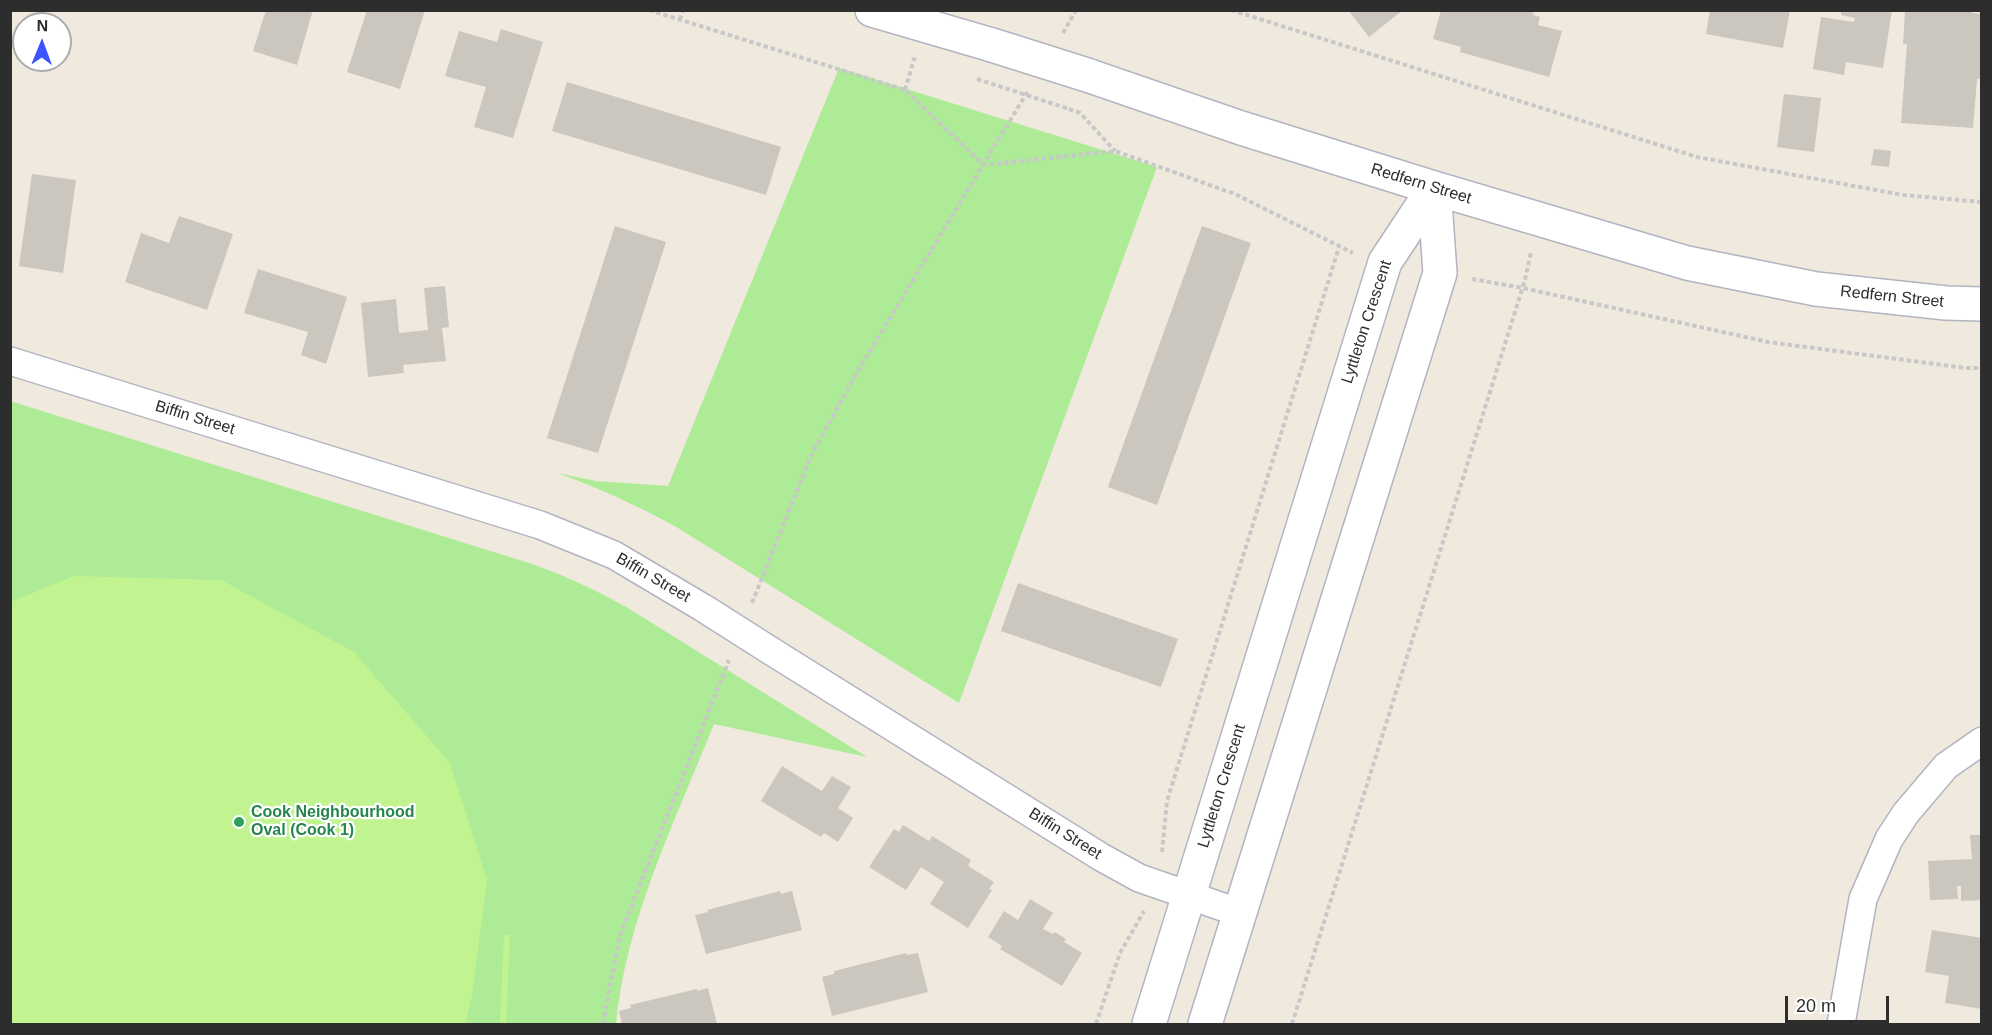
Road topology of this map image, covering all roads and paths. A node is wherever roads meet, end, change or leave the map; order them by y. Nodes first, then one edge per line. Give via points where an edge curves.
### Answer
1 (649, 10) edge
2 (683, 10) edge
3 (872, 10) edge
4 (1231, 10) edge
5 (680, 20) junction
6 (924, 62) dead end
7 (966, 76) dead end
8 (905, 90) junction
9 (1115, 151) junction
10 (984, 165) junction
11 (1434, 188) junction
12 (1982, 202) edge
13 (1537, 219) junction
14 (1462, 278) dead end
15 (1523, 288) junction
16 (1982, 304) edge
17 (10, 361) edge
18 (1982, 368) edge
19 (750, 608) dead end
20 (732, 652) dead end
21 (1982, 741) edge
22 (1153, 883) junction
23 (1188, 895) junction
24 (1240, 913) junction
25 (604, 1024) edge
26 (1096, 1024) edge
27 (1149, 1024) edge
28 (1205, 1024) edge
29 (1292, 1024) edge
30 (1841, 1024) edge

1 - 5 path
2 - 5 path
3 - 11 street, Redfern Street, bridge
4 - 12 path via 1697,157 1903,195
5 - 8 path
6 - 8 path via 914,59
7 - 9 path, bridge via 1080,113
8 - 10 path
9 - 10 path
9 - 22 path via 1236,194 1339,247 1167,801 1162,849
10 - 19 path via 856,374 811,456
11 - 13 street, Redfern Street
11 - 23 street, Lyttleton Crescent via 1385,262
11 - 24 street via 1440,273
13 - 15 path
13 - 16 street, Redfern Street via 1687,264 1816,289
14 - 15 path
15 - 18 path via 1768,342
15 - 29 path
17 - 22 street, Biffin Street, bridge via 540,525 614,555 1101,857
20 - 25 path via 620,935
21 - 30 street via 1946,766 1889,839 1863,899
22 - 23 street, Biffin Street
22 - 26 path via 1144,910 1120,953
23 - 24 street, Biffin Street
23 - 27 street, Lyttleton Crescent
24 - 28 street

